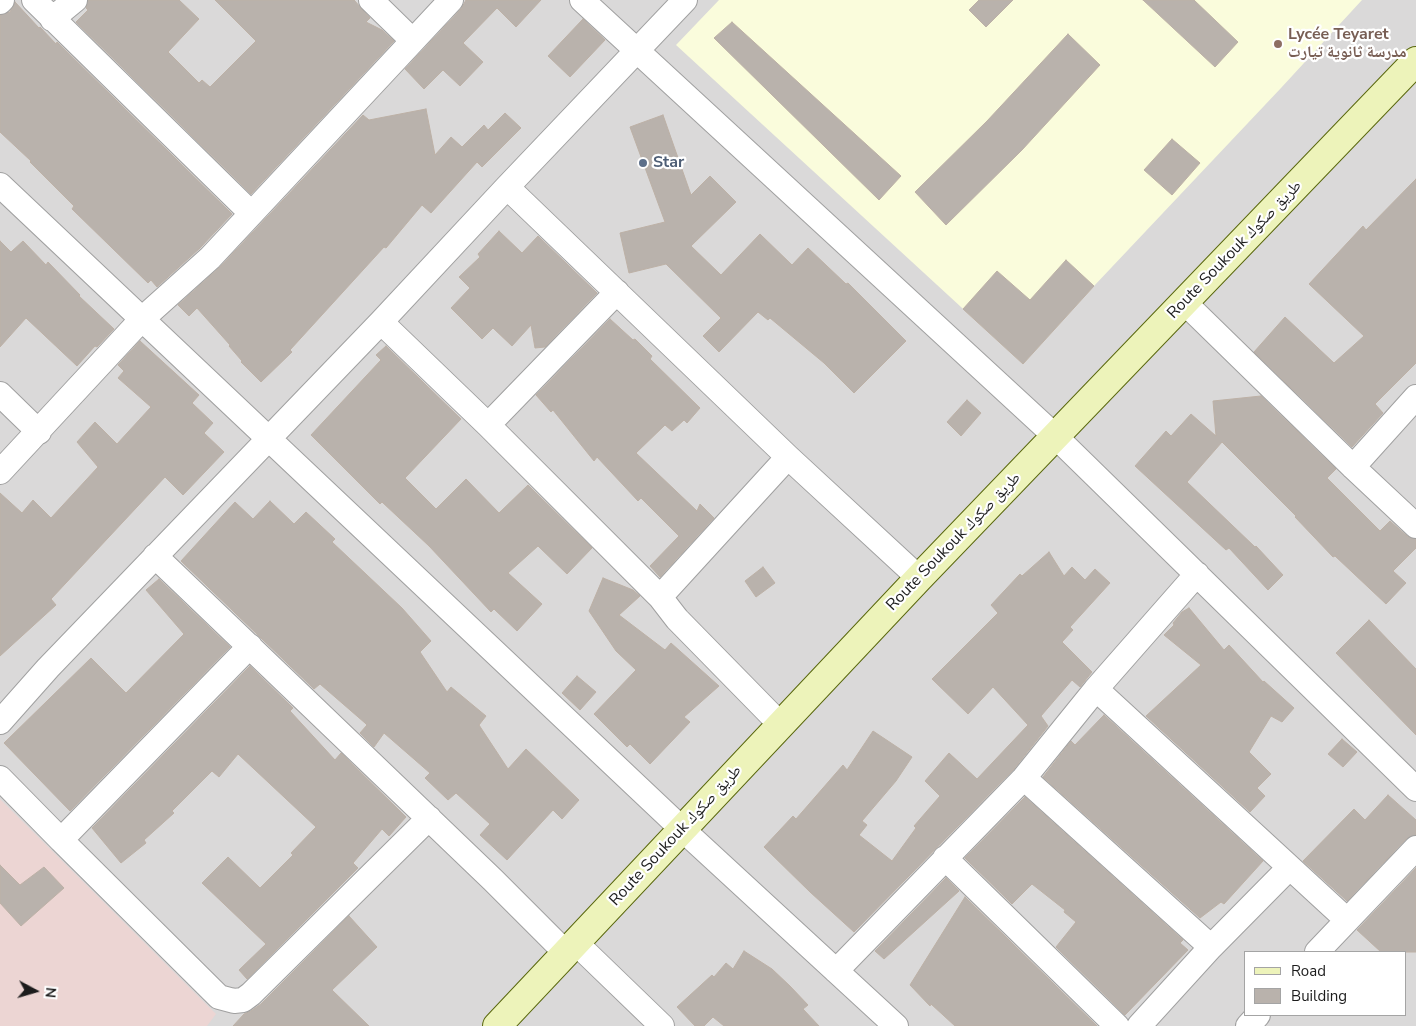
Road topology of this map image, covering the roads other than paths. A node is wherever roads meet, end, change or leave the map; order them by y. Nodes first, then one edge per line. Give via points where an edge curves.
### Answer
1 (34, 0) edge
2 (75, 0) edge
3 (370, 0) edge
4 (451, 0) edge
5 (582, 0) edge
6 (685, 0) edge
7 (52, 19) junction
8 (412, 40) junction
9 (638, 51) junction
10 (1416, 62) edge
11 (0, 185) edge
12 (507, 187) junction
13 (251, 213) junction
14 (617, 292) junction
15 (1184, 302) junction
16 (142, 319) junction
17 (381, 322) junction
18 (0, 394) edge
19 (1416, 397) edge
20 (488, 425) junction
21 (39, 432) junction
22 (1055, 436) junction
23 (268, 438) junction
24 (788, 457) junction
25 (1353, 467) junction
26 (0, 472) edge
27 (1416, 526) edge
28 (155, 556) junction
29 (1197, 574) junction
30 (919, 578) junction
31 (660, 597) junction
32 (250, 646) junction
33 (1096, 689) junction
34 (0, 722) edge
35 (781, 725) junction
36 (0, 778) edge
37 (1024, 778) junction
38 (1416, 789) edge
39 (429, 818) junction
40 (682, 829) junction
41 (61, 840) junction
42 (1416, 848) edge
43 (945, 858) junction
44 (1289, 868) junction
45 (1347, 920) junction
46 (1210, 947) junction
47 (571, 948) junction
48 (1318, 951) edge
49 (836, 971) junction
50 (1257, 1016) edge
51 (496, 1026) edge
52 (662, 1026) edge
53 (896, 1026) edge
54 (1117, 1026) edge
55 (1139, 1026) edge
56 (1248, 1026) edge

1 - 7 street
2 - 7 street
3 - 8 street
4 - 8 street
5 - 9 street
6 - 9 street
7 - 13 street
8 - 13 street
9 - 12 street
9 - 22 street
10 - 15 street, Route Soukouk طريق صكوك
11 - 16 street
12 - 14 street
12 - 17 street
13 - 16 street via 210,258
14 - 20 street
14 - 24 street
15 - 22 street, Route Soukouk طريق صكوك
15 - 25 street
16 - 21 street
16 - 23 street
17 - 20 street
17 - 23 street
18 - 21 street
19 - 25 street
20 - 31 street
21 - 26 street
22 - 29 street
22 - 30 street, Route Soukouk طريق صكوك
23 - 28 street
23 - 40 street
24 - 30 street
24 - 31 street
25 - 27 street
28 - 32 street
28 - 34 street
29 - 33 street
29 - 38 street
30 - 35 street, Route Soukouk طريق صكوك
31 - 35 street via 677,619
32 - 39 street
32 - 41 street
33 - 37 street
33 - 44 street
35 - 40 street, Route Soukouk طريق صكوك
36 - 41 street
37 - 43 street
37 - 46 street
39 - 41 street via 252,994 234,1001 220,997
39 - 47 street
40 - 47 street, Route Soukouk طريق صكوك
40 - 49 street
42 - 45 street
43 - 49 street
43 - 54 street
44 - 45 street
44 - 46 street
45 - 48 street
46 - 55 street
47 - 51 street, Route Soukouk طريق صكوك
47 - 52 street
49 - 53 street
50 - 56 street

